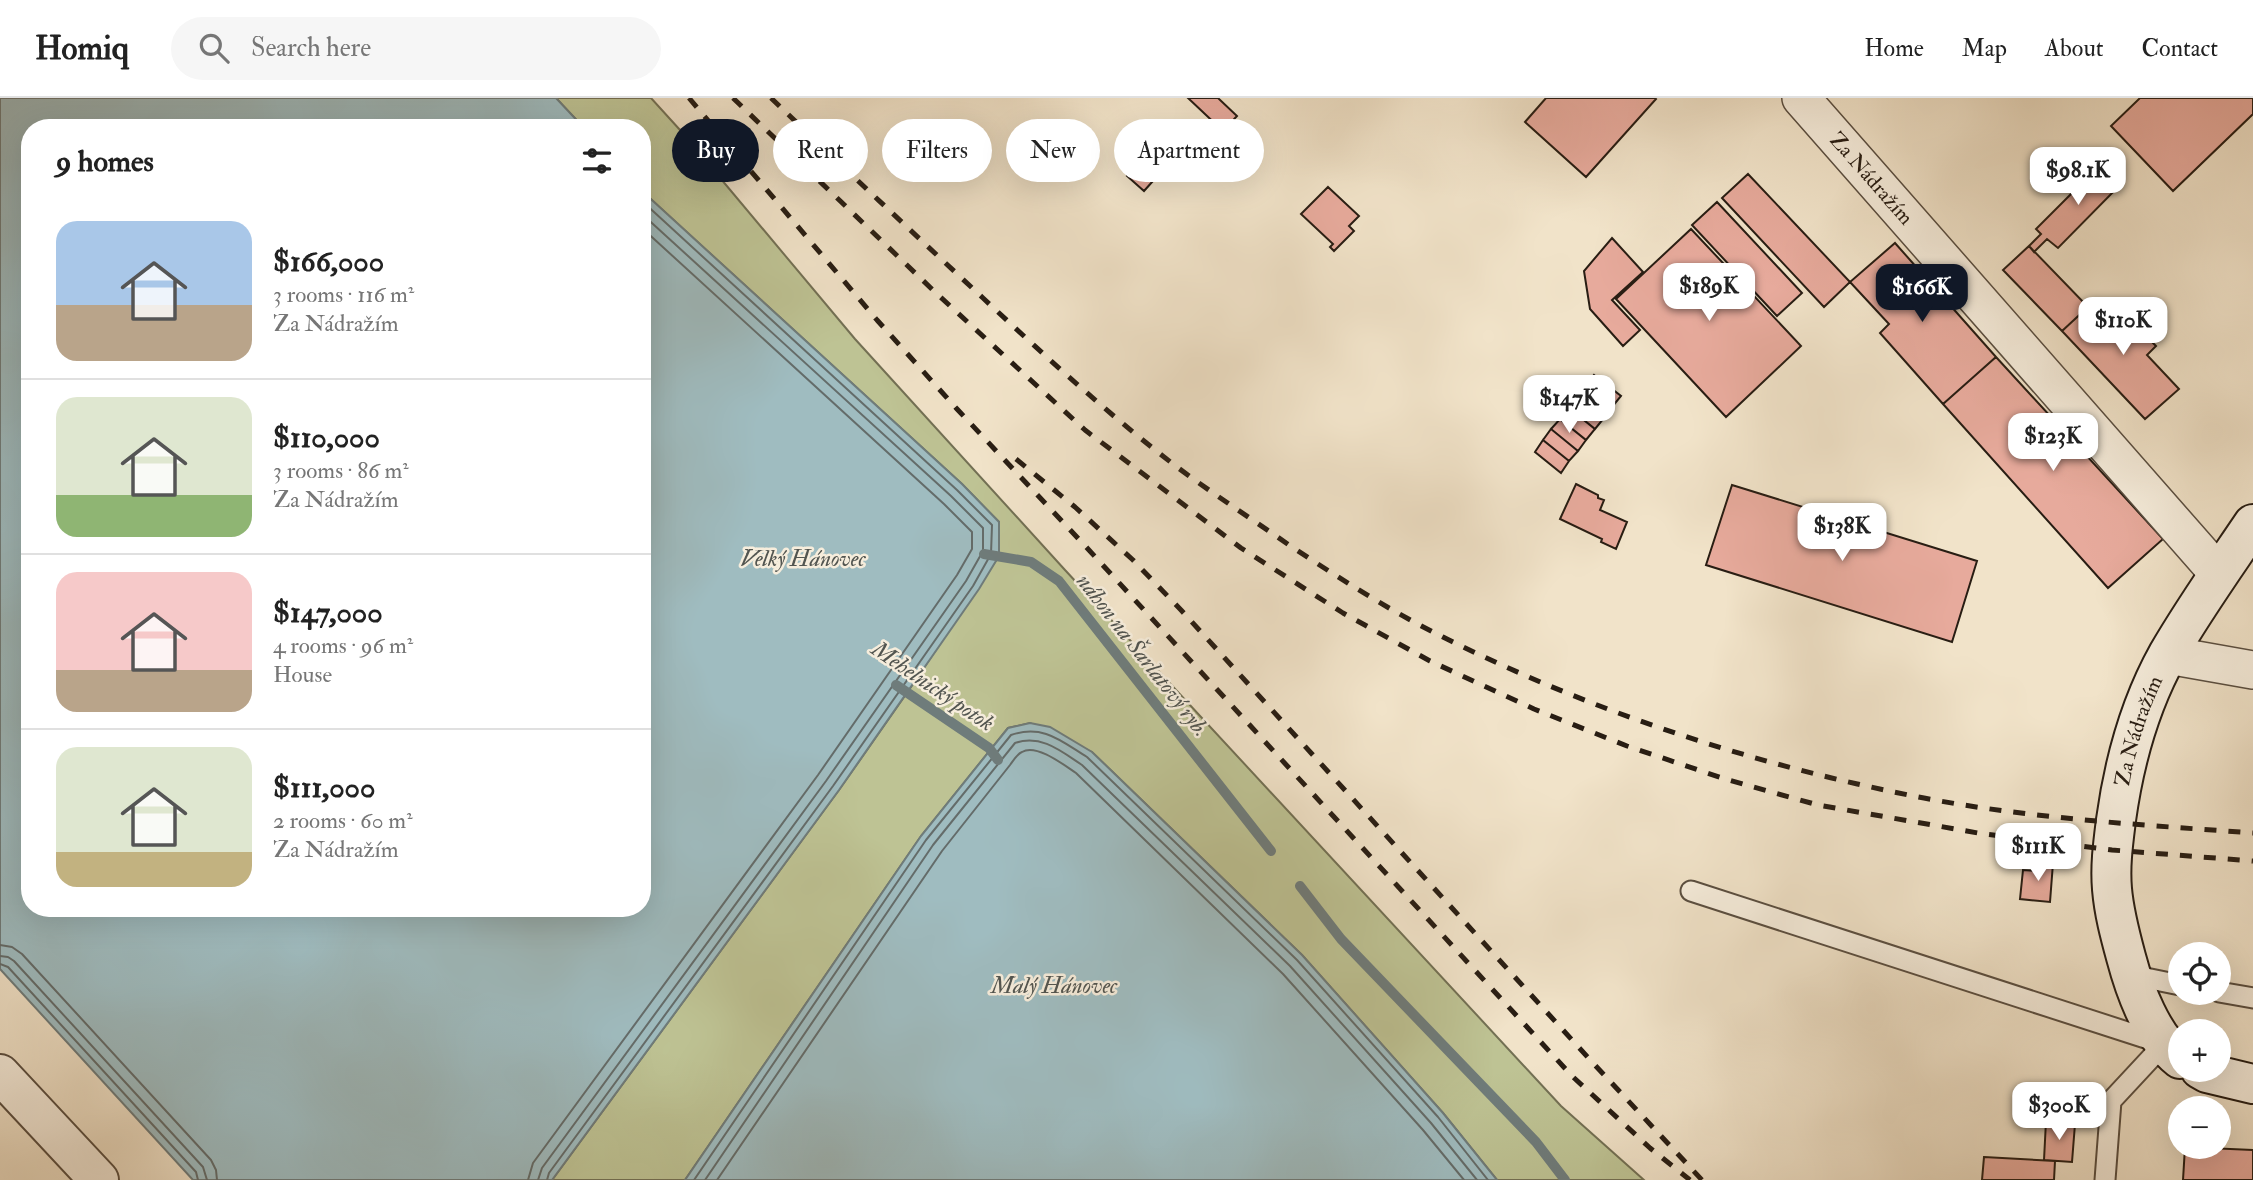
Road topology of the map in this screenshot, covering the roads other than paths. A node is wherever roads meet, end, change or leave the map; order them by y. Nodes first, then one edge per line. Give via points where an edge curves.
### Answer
1 (1801, 98) edge
2 (2253, 524) edge
3 (2219, 574) junction
4 (2168, 655) junction
5 (2253, 670) edge
6 (1691, 891) dead end
7 (2131, 975) junction
8 (2168, 983) edge
9 (2231, 994) edge
10 (2253, 999) edge
11 (2168, 1044) edge
12 (2168, 1050) edge
13 (2168, 1054) edge
14 (0, 1074) edge
15 (2231, 1079) edge
16 (2253, 1084) edge
17 (99, 1180) edge
18 (2105, 1180) edge

1 - 3 street, Za Nádražím
2 - 3 main road, Za Nádražím
3 - 4 main road, Za Nádražím
4 - 5 street, Za Nádražím
4 - 7 main road, Za Nádražím via 2131,744 2112,850 2117,924
6 - 12 lane
7 - 8 lane
7 - 11 main road, Za Nádražím
9 - 10 lane
13 - 18 lane via 2111,1101
14 - 17 main road
15 - 16 main road

